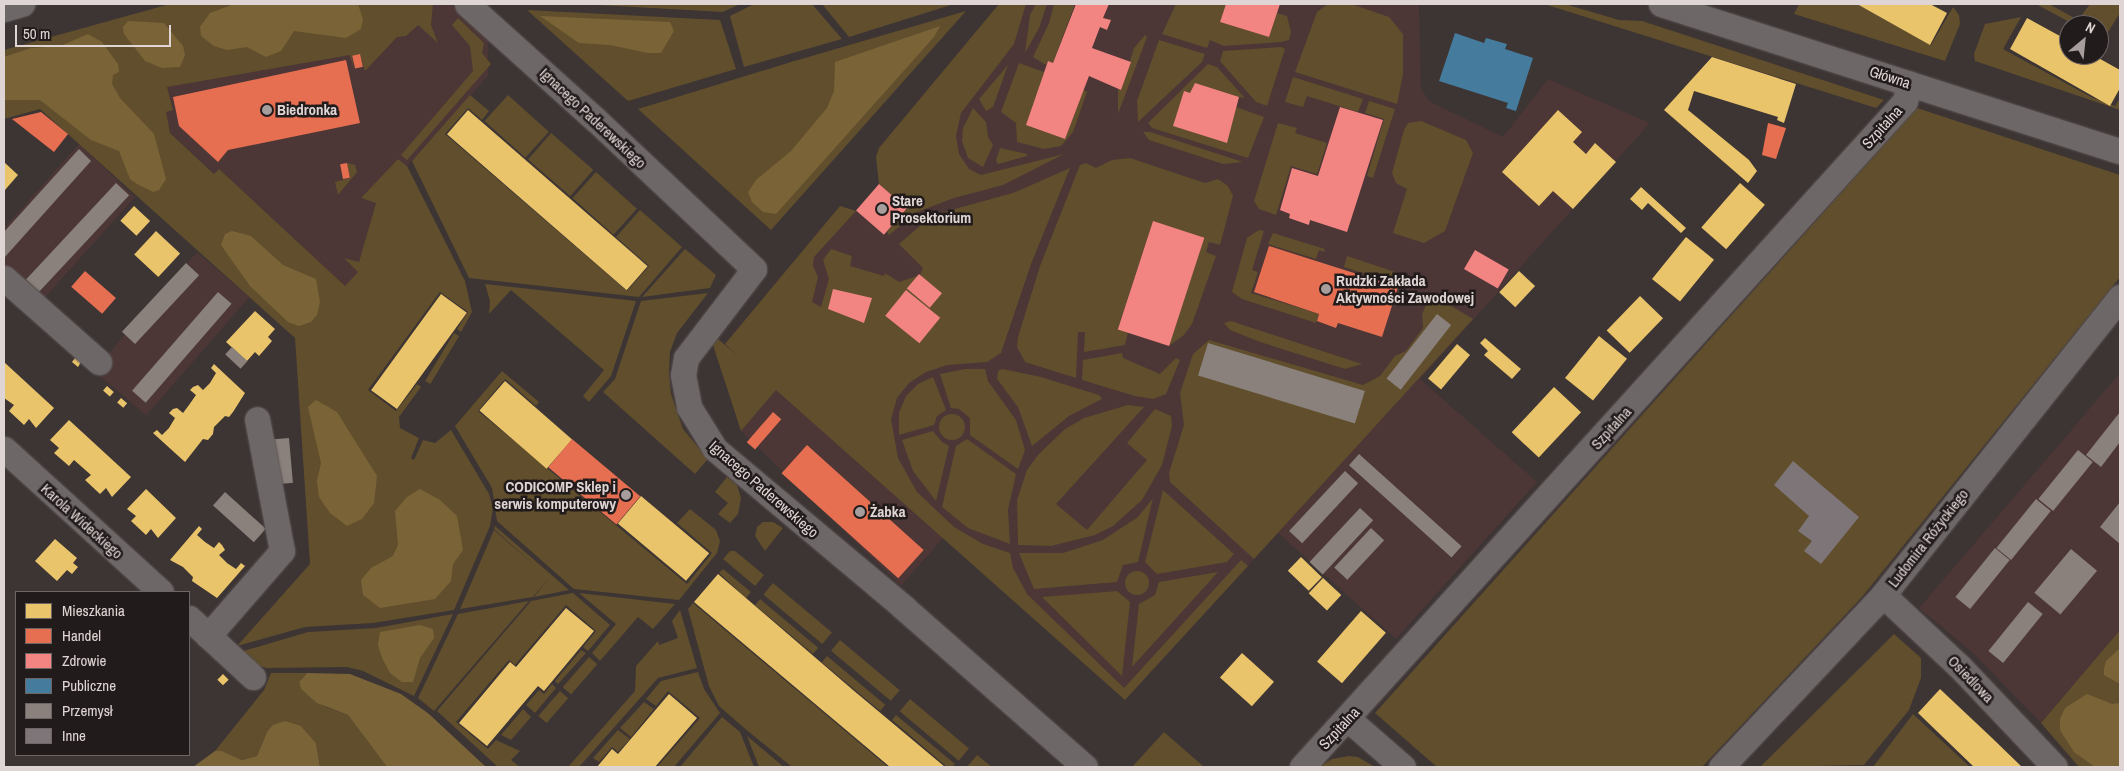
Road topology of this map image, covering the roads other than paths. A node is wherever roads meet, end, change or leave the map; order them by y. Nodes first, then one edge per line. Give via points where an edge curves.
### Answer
1 (22, 4) edge
2 (466, 4) edge
3 (1661, 4) edge
4 (4, 8) edge
5 (1909, 83) junction
6 (2120, 151) edge
7 (4, 278) edge
8 (2120, 297) edge
9 (99, 362) dead end
10 (257, 419) dead end
11 (4, 449) edge
12 (160, 591) edge
13 (1883, 595) junction
14 (190, 619) edge
15 (208, 636) junction
16 (252, 677) dead end
17 (1348, 720) junction
18 (1086, 767) edge
19 (1302, 767) edge
20 (1403, 767) edge
21 (1721, 767) edge
22 (2054, 767) edge

1 - 4 street
2 - 18 street, Ignacego Paderewskiego via 754,269 686,358 683,375 689,407 715,449
3 - 5 street, Główna
5 - 6 street, Główna
5 - 17 street, Szpitalna via 1905,101
7 - 9 street
8 - 13 street, Ludomira Różyckiego
10 - 15 street via 282,550
11 - 12 street, Karola Wideckiego
13 - 21 street, Ludomira Różyckiego
13 - 22 street, Osiedlowa via 1959,666
14 - 15 street
15 - 16 street
17 - 19 street, Szpitalna
17 - 20 street

